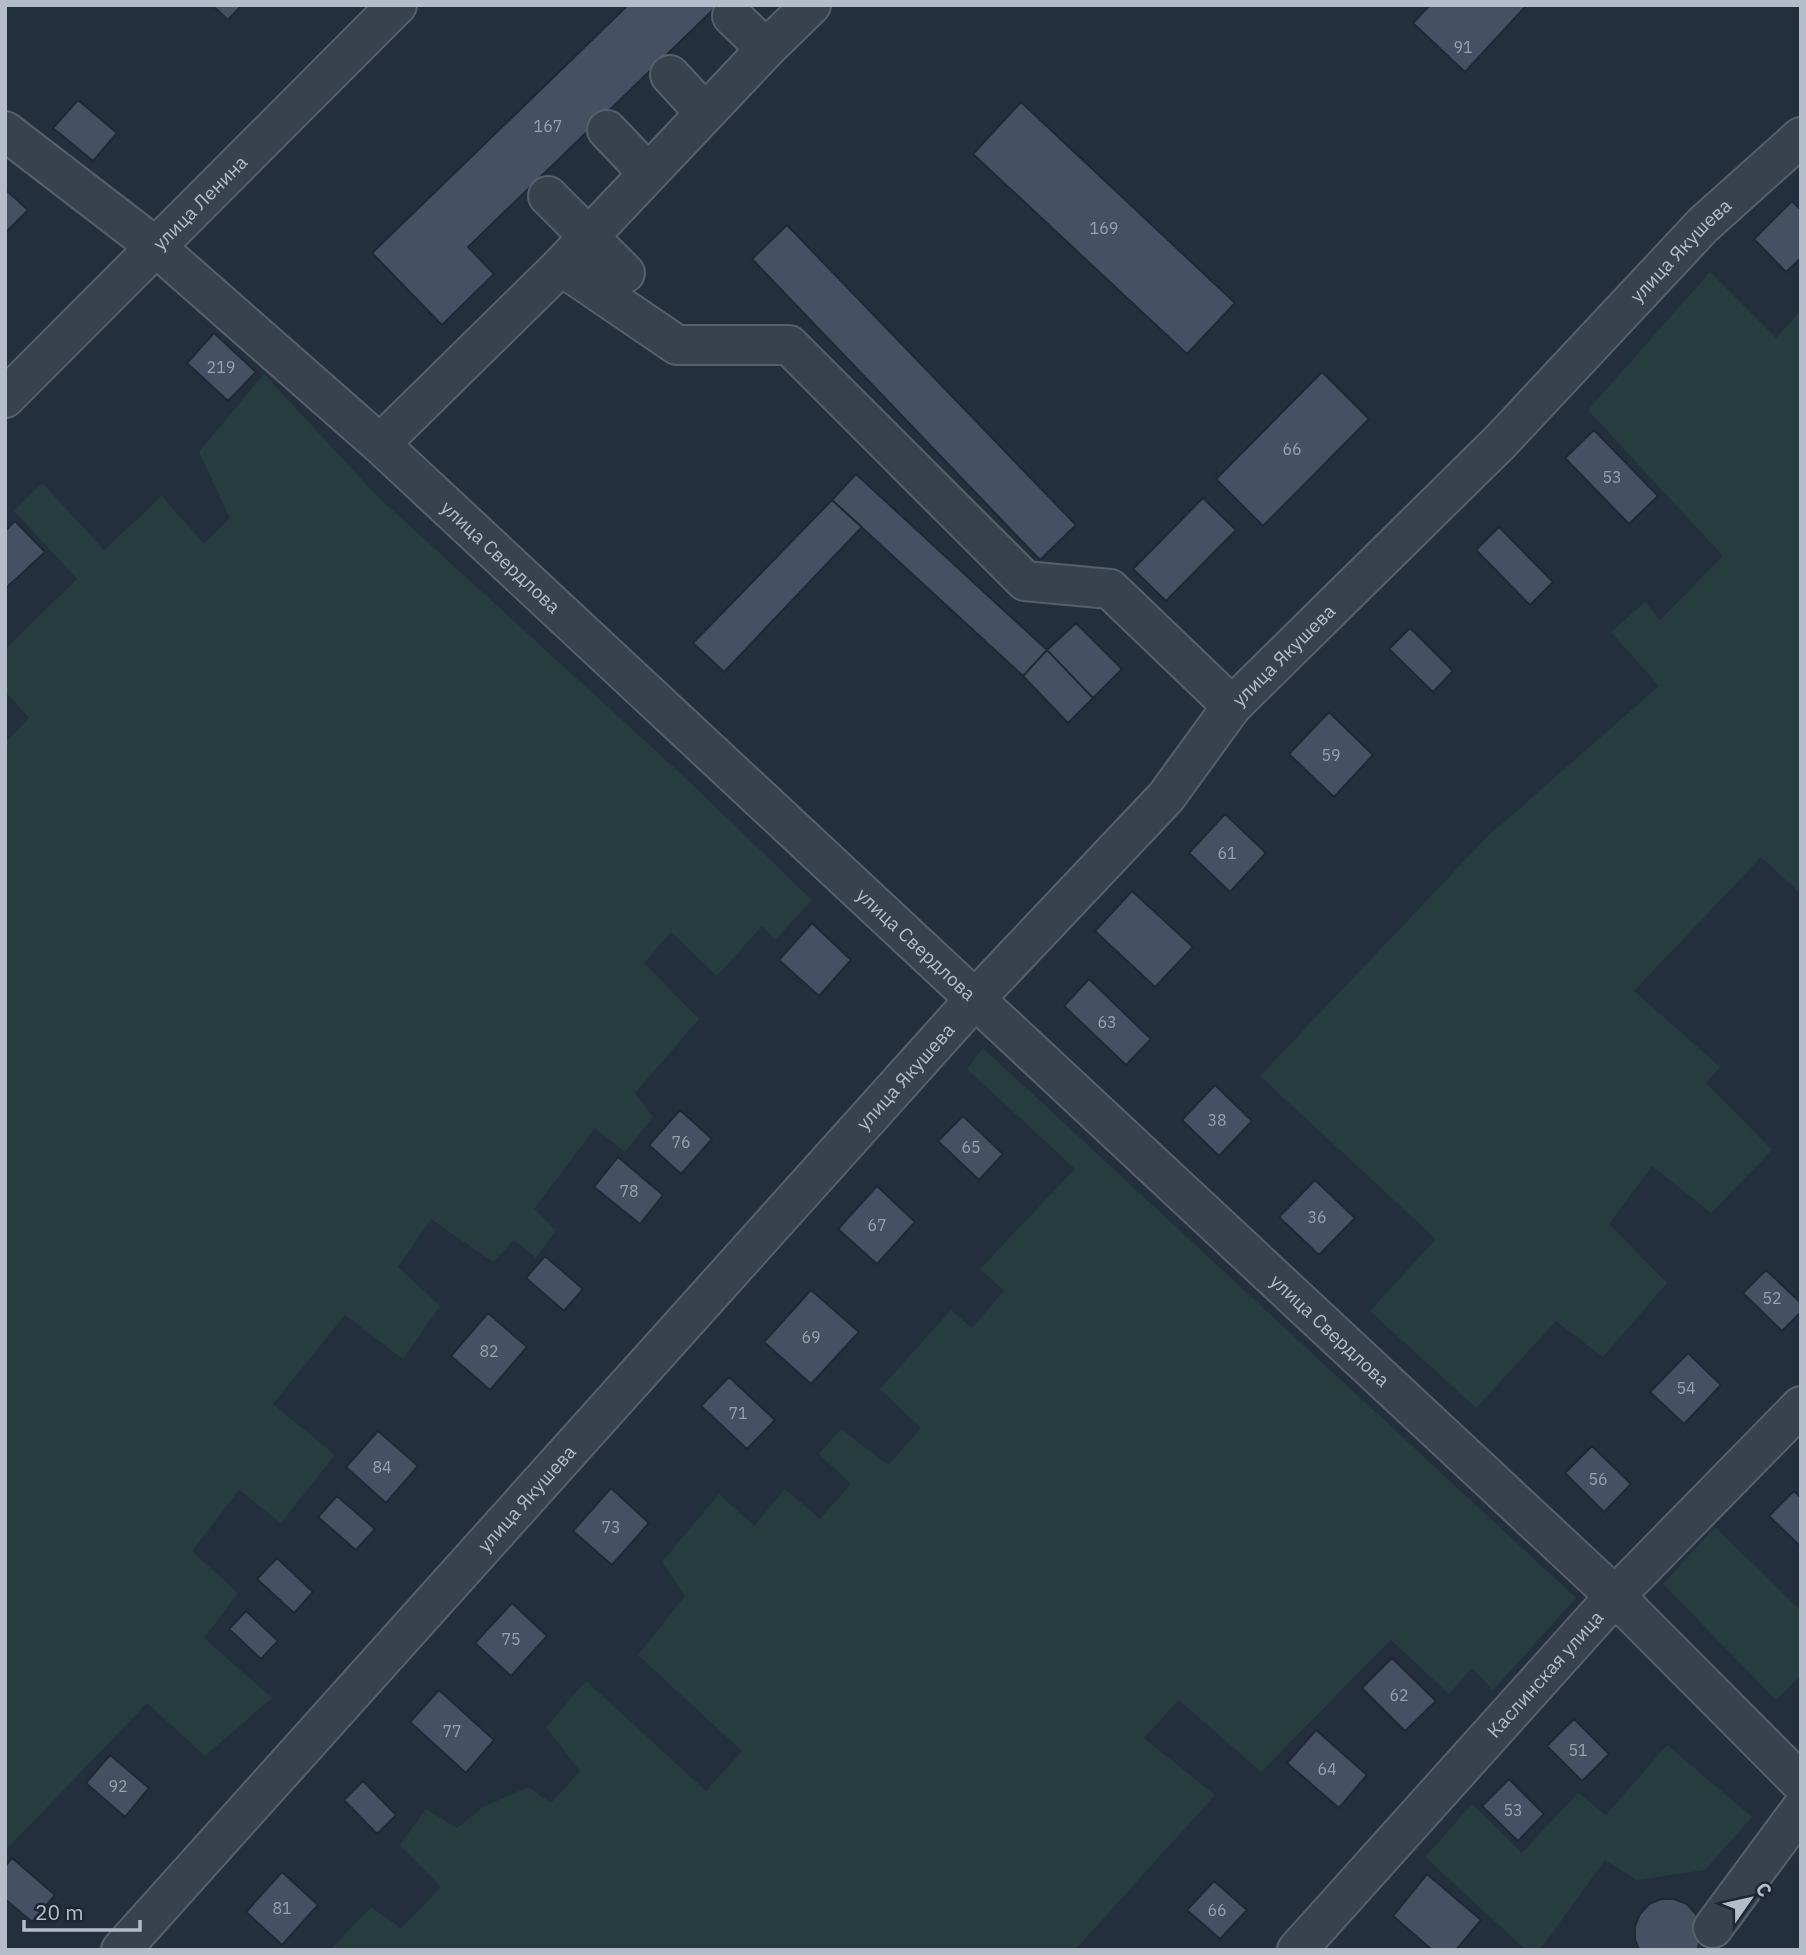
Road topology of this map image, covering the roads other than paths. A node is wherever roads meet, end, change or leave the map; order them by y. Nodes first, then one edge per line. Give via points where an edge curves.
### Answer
1 (397, 5) edge
2 (811, 5) edge
3 (732, 16) dead end
4 (766, 49) junction
5 (670, 75) dead end
6 (705, 113) junction
7 (607, 130) dead end
8 (5, 131) edge
9 (1801, 137) edge
10 (648, 173) junction
11 (548, 196) dead end
12 (588, 236) junction
13 (156, 247) junction
14 (561, 266) junction
15 (625, 273) dead end
16 (5, 398) edge
17 (380, 444) junction
18 (1232, 706) junction
19 (975, 999) junction
20 (1801, 1406) edge
21 (1615, 1596) junction
22 (1801, 1783) edge
23 (1801, 1809) edge
24 (1713, 1928) dead end
25 (121, 1950) edge
26 (1297, 1950) edge

1 - 13 street, улица Ленина
2 - 4 street
3 - 4 street
4 - 6 street
5 - 6 street
6 - 10 street
7 - 10 street
8 - 13 street, улица Свердлова
9 - 18 street, улица Якушева via 1703,225 1500,442
10 - 12 street
11 - 12 street
12 - 14 street
12 - 15 street
13 - 16 street, улица Ленина
13 - 17 street, улица Свердлова
14 - 17 street
14 - 18 street via 677,345 789,345 1025,582 1110,589
17 - 19 street, улица Свердлова
18 - 19 street, улица Якушева via 1166,797
19 - 21 street, улица Свердлова
19 - 25 street, улица Якушева
20 - 21 street, Каслинская улица
21 - 22 street, улица Свердлова
21 - 26 street, Каслинская улица
23 - 24 street

